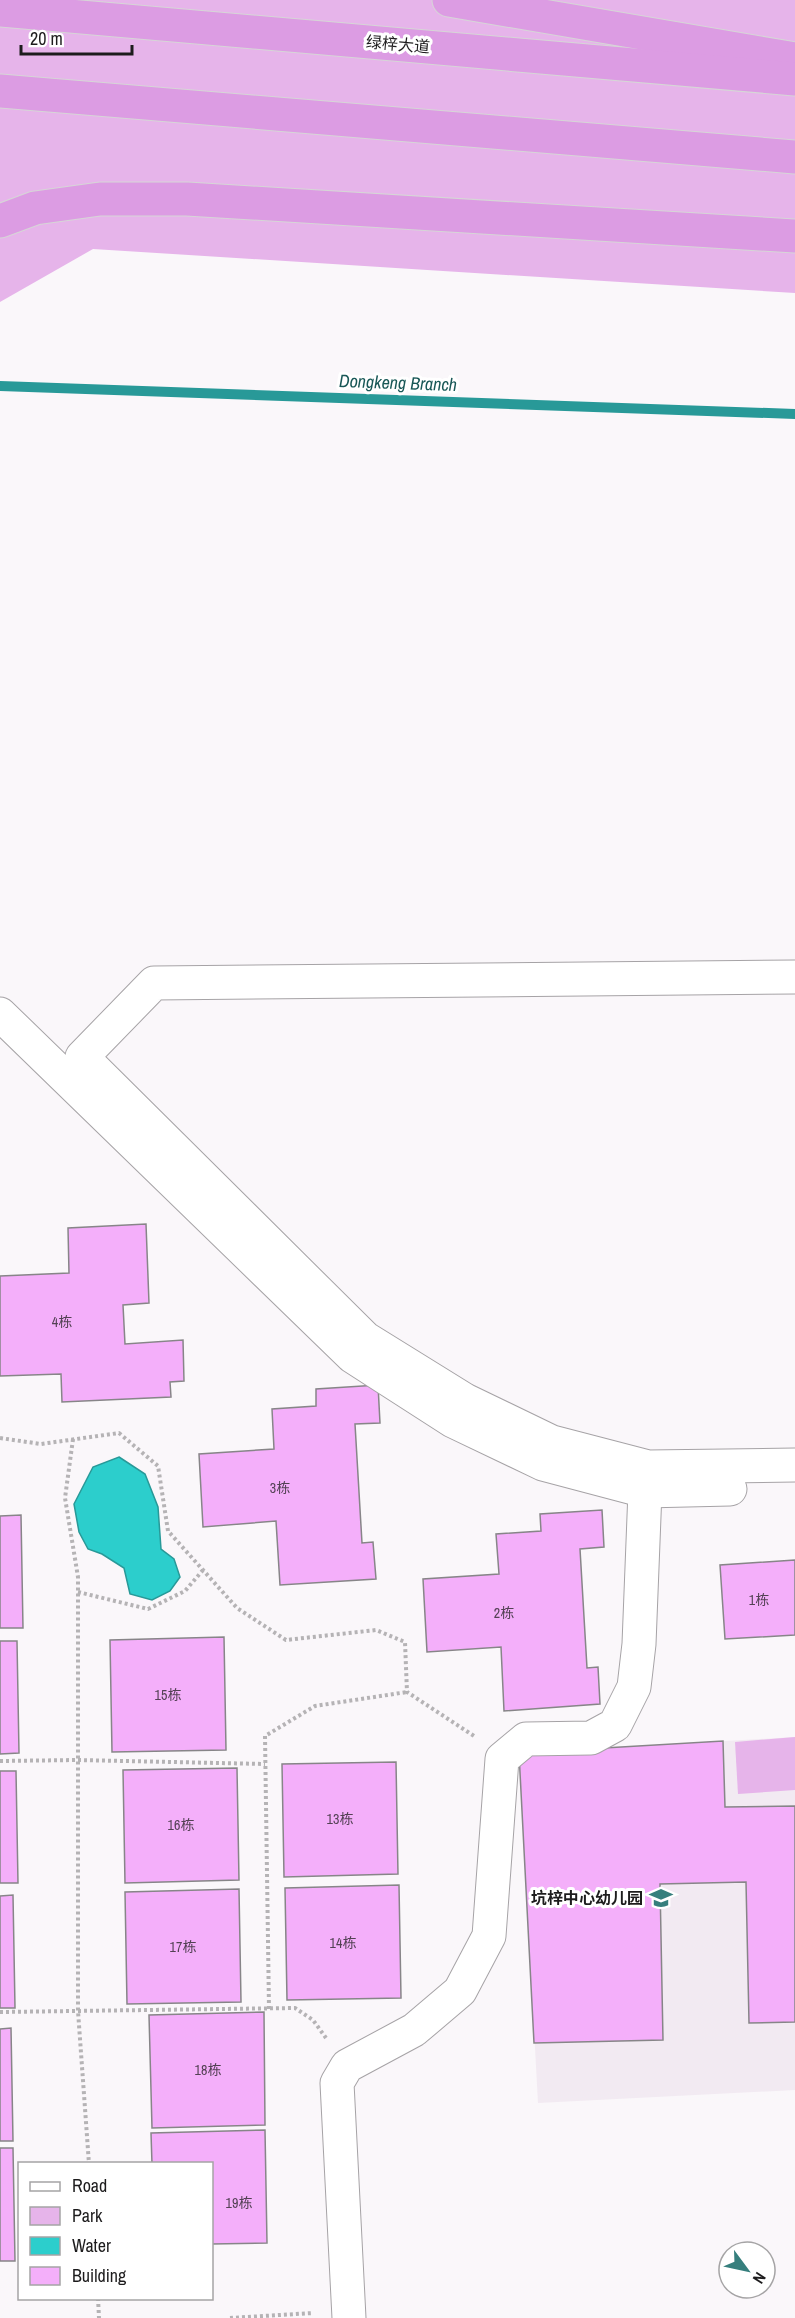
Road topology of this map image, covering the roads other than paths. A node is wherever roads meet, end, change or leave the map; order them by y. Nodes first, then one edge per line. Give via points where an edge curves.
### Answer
1 (449, 0) edge
2 (0, 10) edge
3 (795, 58) edge
4 (795, 79) edge
5 (0, 91) edge
6 (795, 158) edge
7 (0, 221) edge
8 (795, 236) edge
9 (795, 976) edge
10 (0, 1014) edge
11 (795, 1465) edge
12 (795, 1487) edge
13 (645, 1491) junction
14 (349, 2315) edge

1 - 3 highway
2 - 4 highway, 绿梓大道
5 - 6 highway
7 - 8 highway via 35,208 100,199 187,199
9 - 11 street via 154,983 82,1057 364,1338 465,1400 552,1442 648,1467
10 - 13 street via 352,1356 453,1421 543,1464
12 - 13 street
13 - 14 street via 634,1687 615,1725 591,1738 526,1739 502,1759 489,1936 460,1991 414,2030 347,2066 337,2083

